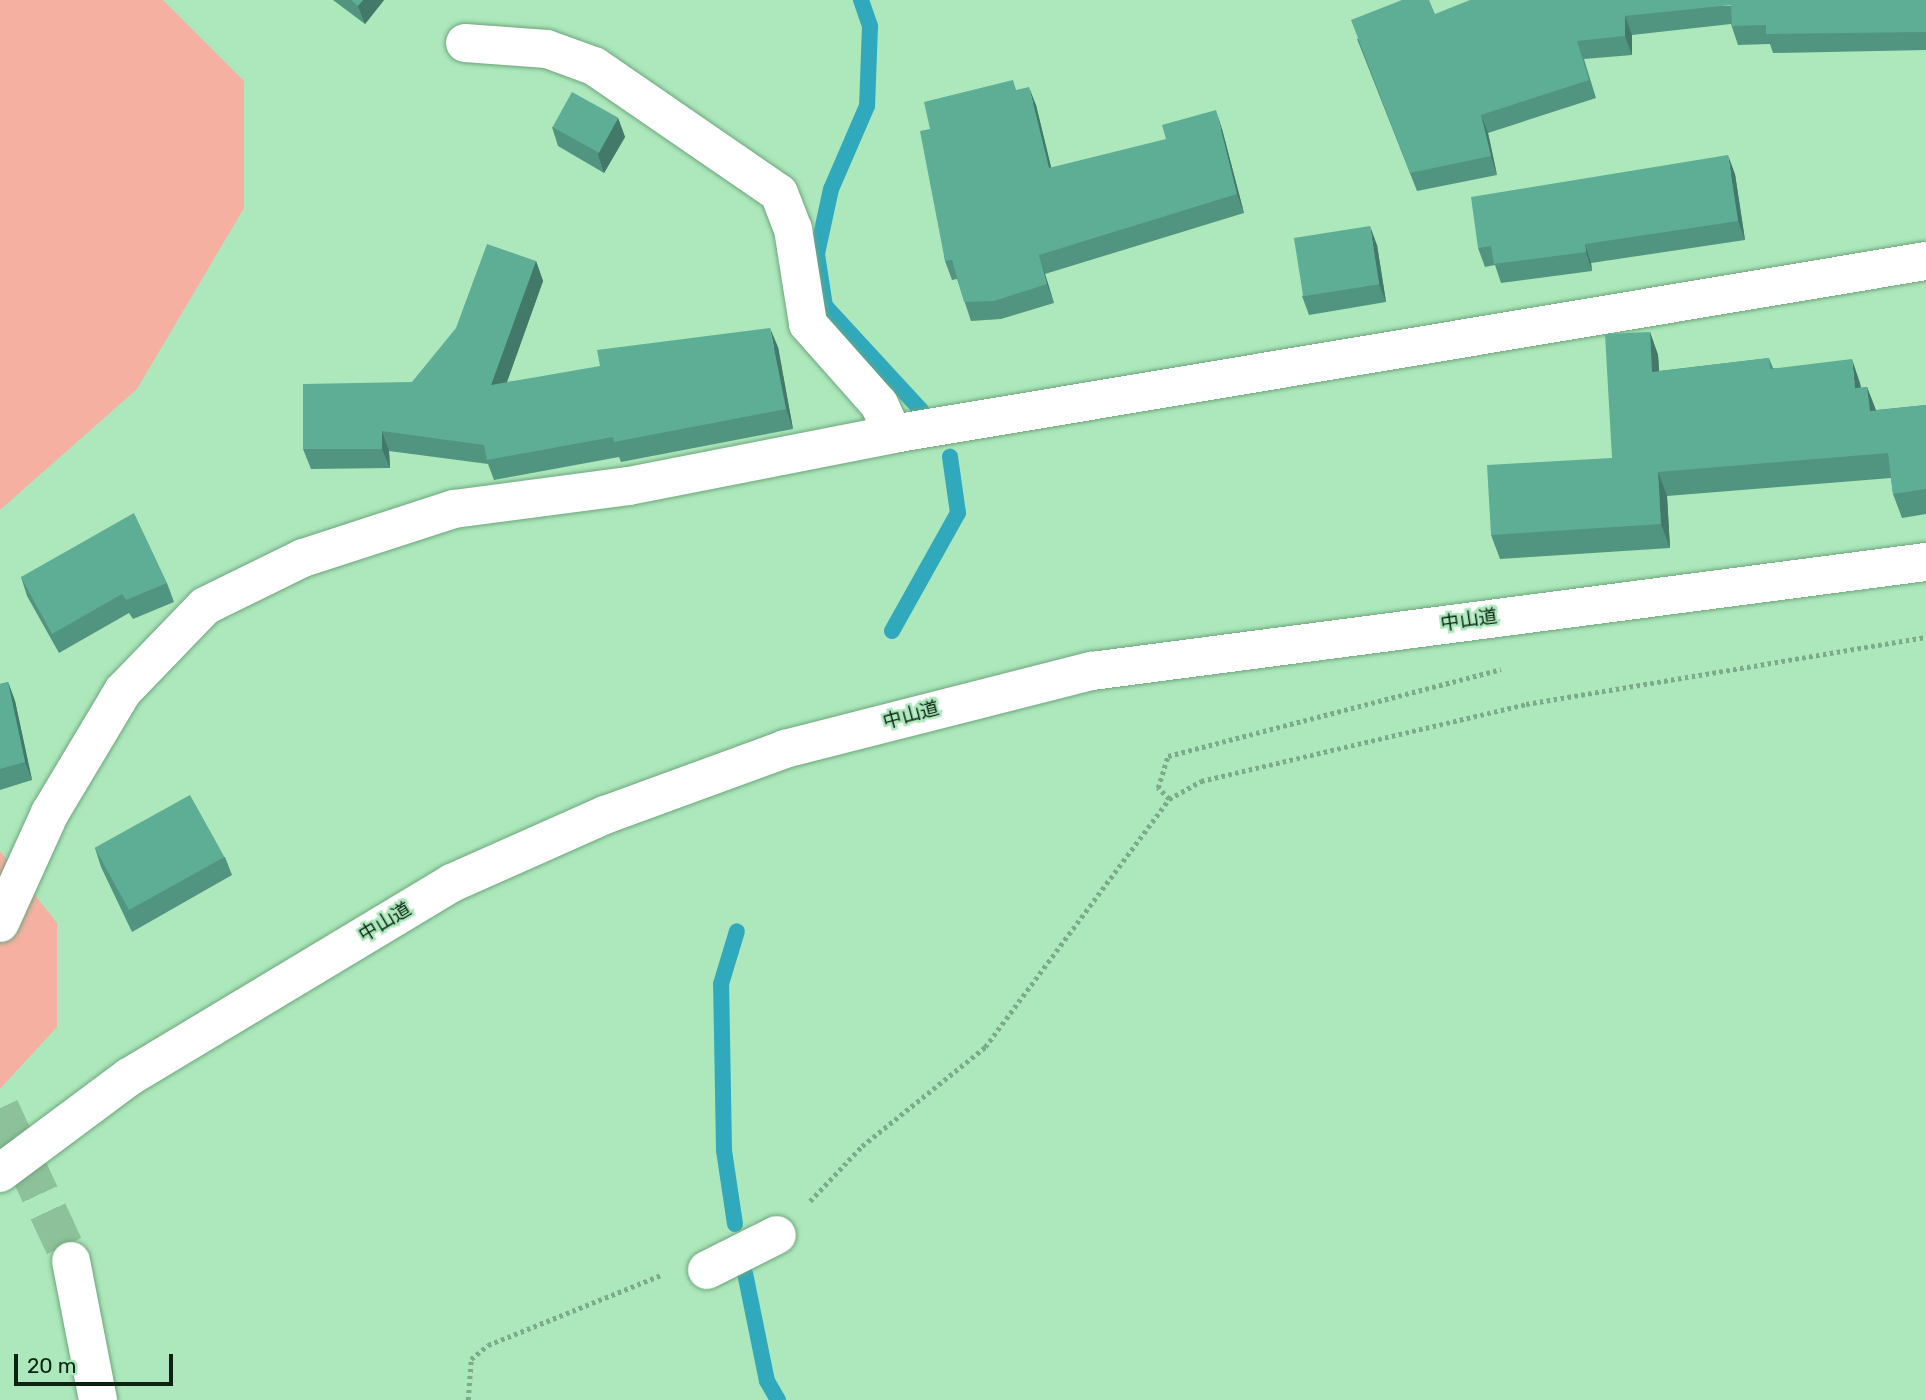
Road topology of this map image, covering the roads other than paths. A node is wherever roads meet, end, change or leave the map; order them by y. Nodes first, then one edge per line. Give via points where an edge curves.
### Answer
1 (465, 43) dead end
2 (1926, 261) edge
3 (892, 433) junction
4 (1926, 562) edge
5 (0, 923) edge
6 (0, 1173) edge
7 (777, 1235) road end
8 (71, 1261) tunnel mouth
9 (707, 1270) road end
10 (98, 1400) edge

1 - 3 street via 547,49 594,66 779,193 793,229 808,324 879,404
2 - 3 street
3 - 5 street via 629,486 454,509 303,558 205,606 123,691 50,813
4 - 6 street, 中山道 via 1092,671 785,749 605,815 452,883 129,1077
7 - 9 street
8 - 10 street

